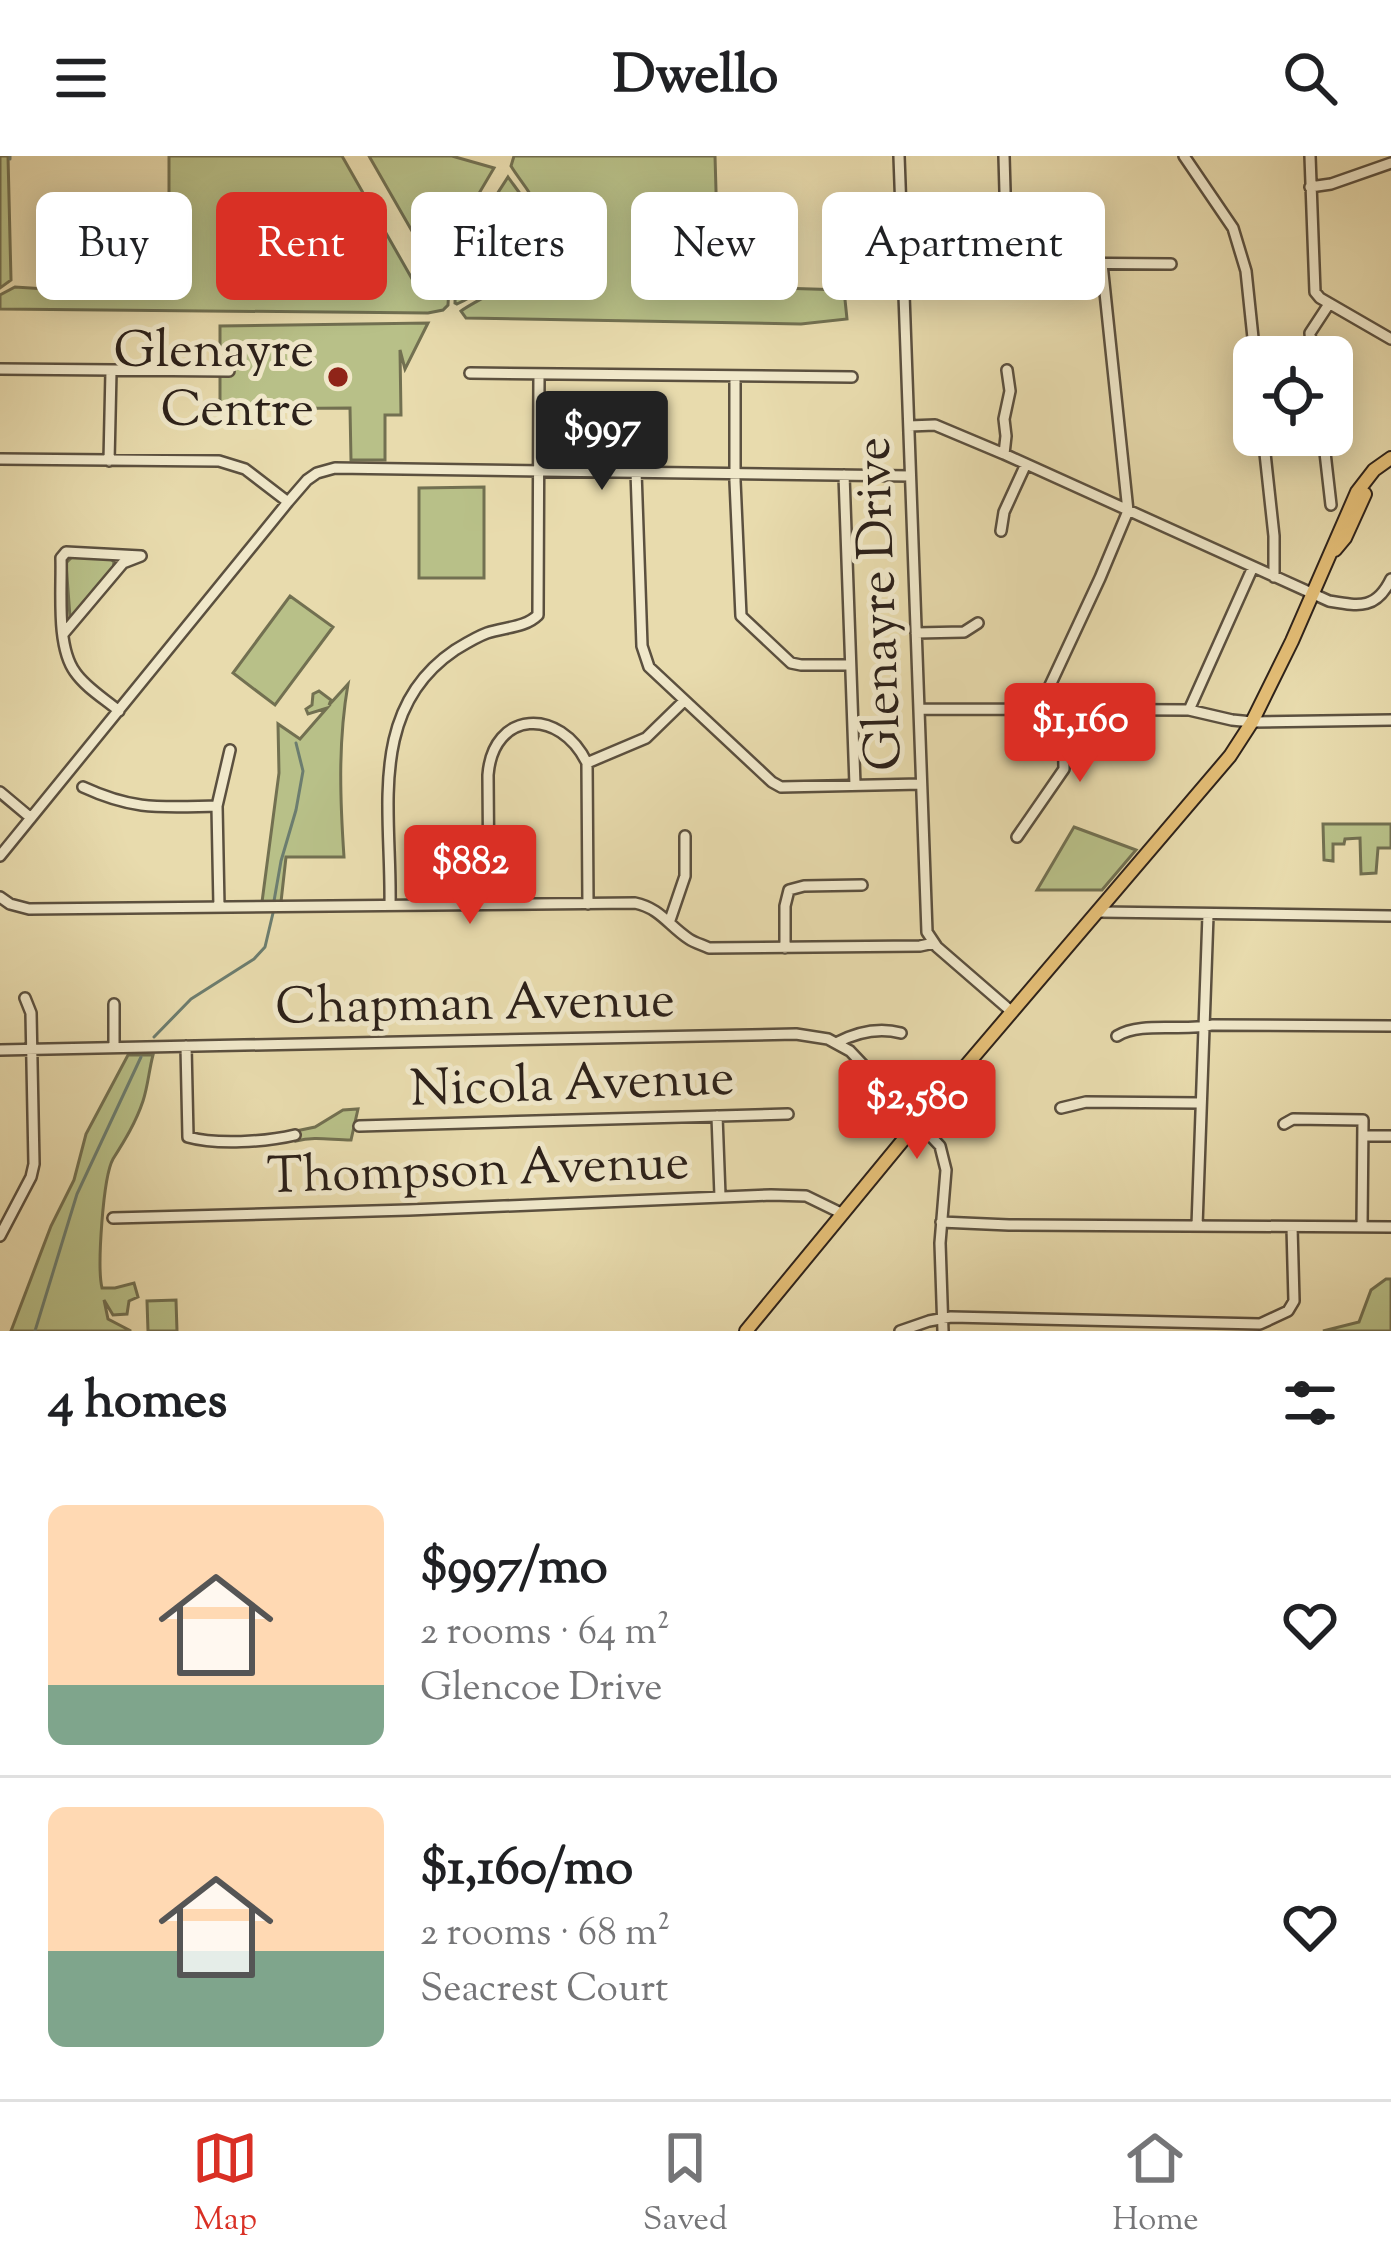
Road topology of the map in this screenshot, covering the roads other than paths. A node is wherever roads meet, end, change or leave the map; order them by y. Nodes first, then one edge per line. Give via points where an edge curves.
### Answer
1 (898, 156) edge
2 (1004, 156) edge
3 (1184, 156) edge
4 (1310, 156) edge
5 (1391, 164) edge
6 (1310, 188) junction
7 (900, 192) edge
8 (1005, 192) edge
9 (1105, 264) edge
10 (1171, 264) dead end
11 (1105, 292) edge
12 (904, 300) edge
13 (1329, 304) junction
14 (1253, 336) edge
15 (1310, 336) edge
16 (1391, 339) edge
17 (0, 369) edge
18 (111, 370) junction
19 (1007, 370) dead end
20 (229, 371) dead end
21 (470, 373) dead end
22 (539, 374) junction
23 (735, 376) junction
24 (852, 376) dead end
25 (909, 425) junction
26 (1004, 454) junction
27 (1265, 456) edge
28 (1325, 456) edge
29 (0, 459) edge
30 (109, 461) junction
31 (1391, 462) edge
32 (1026, 464) junction
33 (538, 470) junction
34 (636, 471) junction
35 (735, 472) junction
36 (844, 475) junction
37 (910, 476) junction
38 (288, 502) junction
39 (1331, 505) dead end
40 (1128, 511) junction
41 (1001, 531) dead end
42 (1253, 567) junction
43 (1274, 577) junction
44 (1391, 579) edge
45 (1314, 595) junction
46 (978, 622) dead end
47 (64, 633) junction
48 (916, 633) junction
49 (850, 664) junction
50 (684, 701) junction
51 (1390, 705) edge
52 (919, 709) junction
53 (1039, 709) junction
54 (1064, 709) junction
55 (1189, 710) junction
56 (119, 711) junction
57 (1389, 720) edge
58 (1252, 722) junction
59 (230, 750) dead end
60 (587, 763) junction
61 (921, 784) junction
62 (855, 785) junction
63 (83, 787) dead end
64 (0, 792) edge
65 (218, 806) junction
66 (31, 818) junction
67 (686, 836) dead end
68 (1016, 837) dead end
69 (0, 856) edge
70 (862, 885) dead end
71 (0, 897) edge
72 (489, 904) junction
73 (587, 904) junction
74 (390, 905) junction
75 (219, 907) junction
76 (1100, 912) junction
77 (1208, 914) junction
78 (1391, 916) edge
79 (670, 920) junction
80 (934, 943) junction
81 (785, 948) junction
82 (25, 998) dead end
83 (114, 1004) dead end
84 (1012, 1012) junction
85 (1391, 1026) edge
86 (1204, 1027) junction
87 (901, 1034) dead end
88 (1117, 1036) dead end
89 (836, 1043) junction
90 (186, 1046) junction
91 (114, 1048) junction
92 (33, 1049) junction
93 (0, 1050) edge
94 (1200, 1102) junction
95 (1061, 1108) dead end
96 (788, 1114) dead end
97 (718, 1115) junction
98 (918, 1122) junction
99 (1284, 1124) dead end
100 (359, 1126) dead end
101 (295, 1135) dead end
102 (1363, 1136) junction
103 (1391, 1136) edge
104 (721, 1196) junction
105 (843, 1214) junction
106 (113, 1218) dead end
107 (941, 1222) junction
108 (1197, 1226) junction
109 (1361, 1227) junction
110 (1391, 1227) edge
111 (1292, 1228) junction
112 (0, 1236) edge
113 (943, 1318) junction
114 (746, 1331) edge
115 (900, 1331) edge
116 (943, 1331) edge

1 - 7 street, Glenayre Drive
2 - 8 street
3 - 14 street via 1233,228
4 - 6 street
5 - 6 street
6 - 13 street via 1312,283
9 - 10 street
11 - 40 street
12 - 25 street, Glenayre Drive
13 - 15 street
13 - 16 street
17 - 18 street
18 - 20 street
18 - 30 street
19 - 26 street
21 - 22 street
22 - 23 street
22 - 33 street
23 - 24 street
23 - 35 street
25 - 26 street via 935,425
25 - 37 street, Glenayre Drive
26 - 32 street
27 - 43 street
28 - 39 street
29 - 30 street
30 - 38 street via 233,464
31 - 45 main road via 1362,484
32 - 40 street
32 - 41 street
33 - 34 street
33 - 38 street via 335,467 307,480
33 - 74 street via 538,615 451,652 422,679 399,718 390,751
34 - 35 street
34 - 50 street via 644,655
35 - 36 street
35 - 49 street via 743,620 796,665
36 - 37 street
36 - 49 street
37 - 48 street, Glenayre Drive
38 - 56 street
40 - 42 street
40 - 53 street
42 - 43 street
42 - 55 street
43 - 45 street
44 - 45 street via 1367,604
45 - 58 main road
46 - 48 street via 964,632
47 - 47 street via 62,554 141,556 123,563
47 - 56 street via 79,678
48 - 52 street, Glenayre Drive
49 - 62 street
50 - 60 street via 646,738
50 - 62 street via 781,787
51 - 57 street
52 - 53 street
52 - 61 street, Glenayre Drive
53 - 54 street
54 - 55 street
54 - 68 street via 1064,769
55 - 58 street
56 - 66 street
57 - 58 street
58 - 76 main road
59 - 65 street
60 - 72 street via 555,727 530,724 500,739 488,775
60 - 73 street
61 - 62 street
61 - 80 street, Glenayre Drive
63 - 65 street via 141,807
64 - 66 street
65 - 75 street
66 - 69 street
67 - 79 street via 685,877
70 - 81 street via 789,890
71 - 75 street via 29,909
72 - 73 street
72 - 74 street
73 - 79 street via 634,903
74 - 75 street
76 - 77 street
76 - 84 main road
77 - 78 street
77 - 86 street
79 - 81 street via 709,948
80 - 81 street
80 - 84 street
82 - 92 street
83 - 91 street
84 - 98 main road
85 - 86 street
86 - 88 street
86 - 94 street
87 - 89 street via 856,1032
89 - 90 street, Chapman Avenue via 796,1034
89 - 98 street
90 - 91 street, Chapman Avenue
90 - 101 street via 188,1137
91 - 92 street, Chapman Avenue
92 - 93 street, Chapman Avenue
92 - 112 street via 33,1171
94 - 95 street
94 - 108 street
96 - 97 street, Nicola Avenue
97 - 100 street, Nicola Avenue
97 - 104 street
98 - 105 main road
98 - 107 street via 945,1157
99 - 102 street via 1363,1120
102 - 103 street
102 - 109 street
104 - 105 street, Thompson Avenue via 806,1196
104 - 106 street, Thompson Avenue
105 - 114 main road
107 - 108 street
107 - 113 street
108 - 111 street
109 - 110 street
109 - 111 street
111 - 113 street via 1294,1301 1260,1324
113 - 115 street
113 - 116 street

